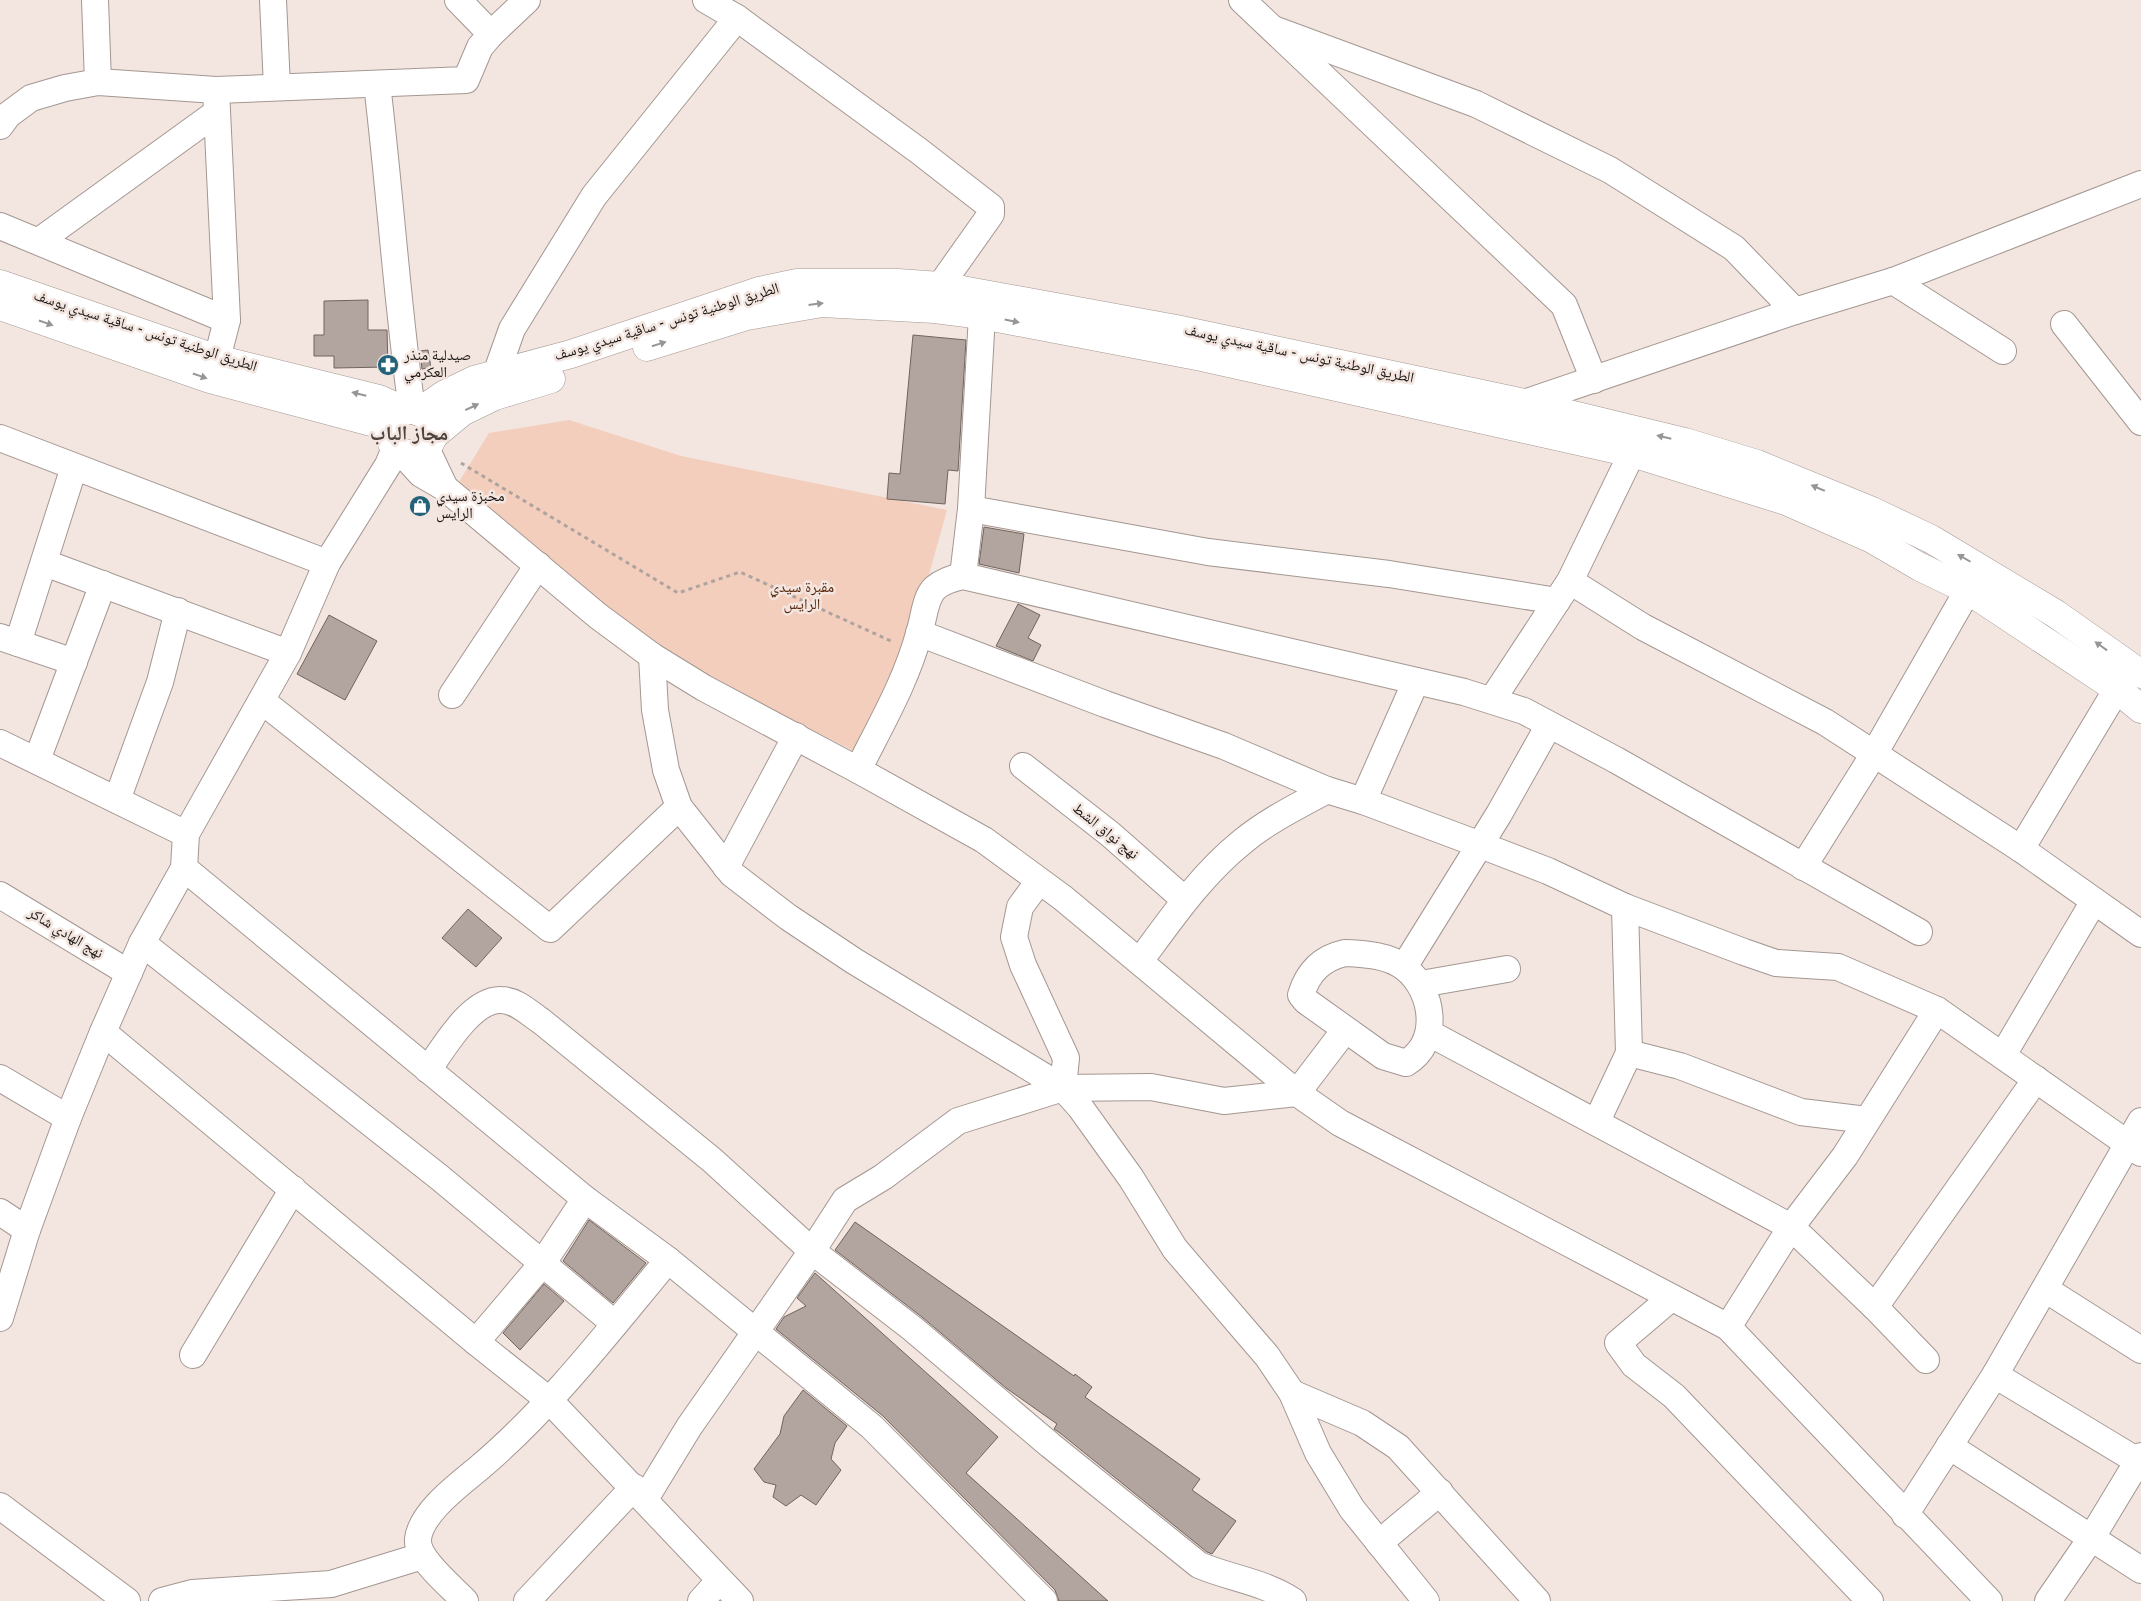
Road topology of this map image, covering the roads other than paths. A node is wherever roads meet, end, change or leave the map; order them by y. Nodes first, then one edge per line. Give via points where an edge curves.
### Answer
1 (95, 0) edge
2 (273, 0) edge
3 (458, 0) edge
4 (527, 0) edge
5 (706, 0) edge
6 (1242, 0) edge
7 (737, 18) junction
8 (1273, 29) junction
9 (491, 34) junction
10 (98, 82) junction
11 (377, 84) junction
12 (277, 87) junction
13 (216, 101) junction
14 (0, 126) edge
15 (2141, 184) edge
16 (0, 226) edge
17 (39, 242) junction
18 (1893, 281) junction
19 (0, 284) edge
20 (940, 286) junction
21 (0, 306) edge
22 (1795, 311) junction
23 (982, 315) junction
24 (227, 320) junction
25 (2064, 324) dead end
26 (2003, 351) dead end
27 (217, 359) junction
28 (496, 374) junction
29 (1594, 380) junction
30 (1524, 403) junction
31 (2141, 422) edge
32 (410, 430) junction
33 (0, 438) edge
34 (1632, 453) junction
35 (74, 467) junction
36 (971, 510) junction
37 (44, 563) junction
38 (328, 563) junction
39 (538, 565) junction
40 (963, 576) junction
41 (103, 584) junction
42 (1968, 590) junction
43 (1564, 591) junction
44 (178, 611) junction
45 (919, 633) junction
46 (9, 640) edge
47 (288, 653) junction
48 (652, 656) junction
49 (74, 662) junction
50 (2141, 674) edge
51 (1416, 681) junction
52 (2117, 689) junction
53 (452, 695) dead end
54 (1492, 700) junction
55 (262, 701) junction
56 (2141, 709) edge
57 (1549, 725) junction
58 (796, 736) junction
59 (0, 743) edge
60 (1874, 754) junction
61 (37, 760) junction
62 (1023, 766) dead end
63 (858, 770) junction
64 (1326, 790) junction
65 (117, 800) junction
66 (1363, 801) junction
67 (679, 807) junction
68 (186, 834) junction
69 (1478, 844) junction
70 (2021, 849) junction
71 (726, 866) junction
72 (184, 868) junction
73 (1804, 868) junction
74 (1039, 881) junction
75 (0, 895) edge
76 (1185, 900) junction
77 (2094, 901) junction
78 (1625, 907) junction
79 (1919, 932) dead end
80 (2141, 934) edge
81 (142, 943) junction
82 (1140, 961) junction
83 (1507, 969) dead end
84 (129, 973) junction
85 (1413, 976) junction
86 (1937, 1010) junction
87 (1345, 1030) junction
88 (103, 1032) junction
89 (1429, 1033) junction
90 (1629, 1053) junction
91 (2003, 1054) junction
92 (428, 1070) junction
93 (0, 1078) edge
94 (2036, 1079) junction
95 (1063, 1088) junction
96 (1297, 1093) junction
97 (68, 1118) junction
98 (1867, 1120) junction
99 (1598, 1121) junction
100 (2141, 1121) edge
101 (2134, 1149) edge
102 (292, 1190) junction
103 (585, 1199) junction
104 (0, 1212) edge
105 (1791, 1227) junction
106 (27, 1230) junction
107 (812, 1251) junction
108 (668, 1260) junction
109 (542, 1264) junction
110 (2045, 1289) junction
111 (1671, 1298) junction
112 (1876, 1307) junction
113 (0, 1318) edge
114 (615, 1324) junction
115 (1728, 1327) junction
116 (756, 1331) junction
117 (476, 1342) junction
118 (2141, 1350) edge
119 (193, 1355) dead end
120 (1926, 1360) dead end
121 (1995, 1375) junction
122 (1292, 1394) junction
123 (550, 1401) junction
124 (1949, 1446) junction
125 (2140, 1460) edge
126 (1440, 1492) junction
127 (639, 1493) junction
128 (0, 1506) edge
129 (1905, 1515) junction
130 (2092, 1536) junction
131 (1379, 1543) junction
132 (422, 1556) junction
133 (2141, 1570) edge
134 (719, 1581) junction
135 (1042, 1600) edge
136 (127, 1601) edge
137 (162, 1601) edge
138 (465, 1601) edge
139 (527, 1601) edge
140 (701, 1601) edge
141 (740, 1601) edge
142 (1293, 1601) edge
143 (1426, 1601) edge
144 (1537, 1601) edge
145 (1870, 1601) edge
146 (1989, 1601) edge
147 (2048, 1601) edge

1 - 10 street
2 - 12 street
3 - 9 street
4 - 9 street
5 - 7 street
6 - 8 street
7 - 20 street via 991,208 991,214
7 - 28 street via 594,196 512,329
8 - 22 street via 1476,104 1610,170 1734,248
8 - 29 street via 1564,305
9 - 11 street via 480,47 466,80
10 - 13 street
10 - 14 street via 31,98 8,115
11 - 12 street
11 - 32 street
12 - 13 street
13 - 17 street
13 - 24 street
15 - 18 street
16 - 17 street
17 - 24 street
18 - 22 street
18 - 26 street
19 - 27 main road, الطريق الوطنية تونس - ساقية سيدي يوسف
20 - 28 main road, الطريق الوطنية تونس - ساقية سيدي يوسف via 797,284 759,291 571,354
20 - 30 main road, الطريق الوطنية تونس - ساقية سيدي يوسف via 1176,330
21 -> 32 main road, الطريق الوطنية تونس - ساقية سيدي يوسف via 210,379
22 - 29 street
32 -> 23 main road, الطريق الوطنية تونس - ساقية سيدي يوسف via 462,412 495,396 700,330 781,308 822,303 888,305
23 -> 34 main road, الطريق الوطنية تونس - ساقية سيدي يوسف via 1230,363
23 - 36 street
24 - 27 street
25 - 31 street
32 -> 27 main road, الطريق الوطنية تونس - ساقية سيدي يوسف via 379,399
28 - 32 main road, الطريق الوطنية تونس - ساقية سيدي يوسف via 445,394
29 - 30 street
50 -> 30 main road, الطريق الوطنية تونس - ساقية سيدي يوسف via 2006,582 1931,539 1872,511 1757,464 1685,442
32 - 38 street
32 - 39 street via 421,474 445,488
33 - 35 street
34 - 42 main road, الطريق الوطنية تونس - ساقية سيدي يوسف via 1786,501 1872,539
34 - 43 street
35 - 37 street
35 - 38 street
36 - 40 street
36 - 43 street via 1208,552
37 - 41 street
37 - 46 street
38 - 47 street
39 - 48 street
39 - 53 street
40 - 45 street via 934,588
40 - 51 street
41 - 44 street
41 - 49 street
42 - 52 main road, الطريق الوطنية تونس - ساقية سيدي يوسف
42 - 60 street
43 - 54 street
43 - 60 street via 1643,627 1825,722
44 - 47 street
44 - 65 street via 160,682
45 - 63 street via 902,684
45 - 64 street via 1224,746
46 - 49 street
47 - 55 street
48 - 58 street via 704,688
48 - 67 street via 655,710 666,770
49 - 61 street
51 - 54 street
51 - 66 street
52 - 56 main road, الطريق الوطنية تونس - ساقية سيدي يوسف
52 - 70 street
54 - 57 street via 1524,711
55 - 67 street via 550,928
55 - 68 street
57 - 69 street via 1499,814
57 - 73 street
58 - 63 street
58 - 71 street
59 - 61 street
60 - 70 street
60 - 73 street
61 - 65 street
62 - 76 street, نهج نواق الشط via 1110,834
63 - 74 street via 984,840
64 - 66 street
64 - 76 street via 1241,842
65 - 68 street
66 - 69 street
67 - 71 street
68 - 72 street
69 - 78 street via 1548,871
69 - 85 street
70 - 77 street
71 - 95 street via 754,892 854,961
72 - 81 street
72 - 92 street
73 - 79 street
74 - 82 street
74 - 95 street via 1020,907 1014,937 1023,966 1066,1058
75 - 84 street, نهج الهادي شاكر
76 - 82 street
77 - 80 street
77 - 91 street
78 - 86 street via 1776,963 1838,967
78 - 90 street
81 - 84 street
81 - 109 street via 439,1177
82 - 96 street
83 - 85 street
84 - 88 street
85 - 87 street via 1389,959 1368,954 1330,956 1316,967 1307,978 1301,995
85 - 89 street via 1431,1017
86 - 91 street
86 - 98 street
87 - 89 street via 1383,1056 1406,1063 1418,1056
87 - 96 street
88 - 97 street
88 - 102 street
89 - 99 street
90 - 98 street via 1680,1066 1801,1112
90 - 99 street
91 - 94 street
92 - 103 street
92 - 107 street via 458,1028 483,1004 500,999 514,1002 712,1160
93 - 97 street
94 - 101 street
94 - 112 street
95 - 96 street via 1151,1087 1224,1101
95 - 107 street via 958,1121 883,1177 845,1200
95 - 122 street via 1131,1178 1175,1249 1267,1356
96 - 111 street via 1340,1123
97 - 106 street
98 - 105 street via 1845,1156
99 - 105 street
100 - 101 street
101 - 110 street
102 - 117 street
102 - 119 street
103 - 108 street
103 - 109 street
104 - 106 street
105 - 112 street
105 - 115 street
106 - 113 street
107 - 116 street
107 - 142 street via 913,1329 1199,1565 1224,1576 1254,1583
108 - 114 street
108 - 116 street
109 - 114 street
109 - 117 street
110 - 118 street
110 - 121 street
111 - 115 street
111 - 145 street via 1618,1343 1634,1365 1674,1396
112 - 120 street
114 - 123 street
115 - 129 street
116 - 127 street
116 - 135 street via 872,1427
117 - 123 street
121 - 124 street
121 - 125 street
122 - 126 street via 1362,1423 1398,1447
122 - 131 street via 1318,1453 1352,1509
123 - 127 street
123 - 132 street via 446,1496 426,1519 418,1539
124 - 129 street
124 - 130 street
125 - 130 street
126 - 131 street
126 - 144 street
127 - 134 street
127 - 139 street
128 - 136 street
129 - 146 street
130 - 133 street
130 - 147 street
131 - 143 street
132 - 137 street via 330,1584 192,1593
132 - 138 street
134 - 140 street
134 - 141 street

